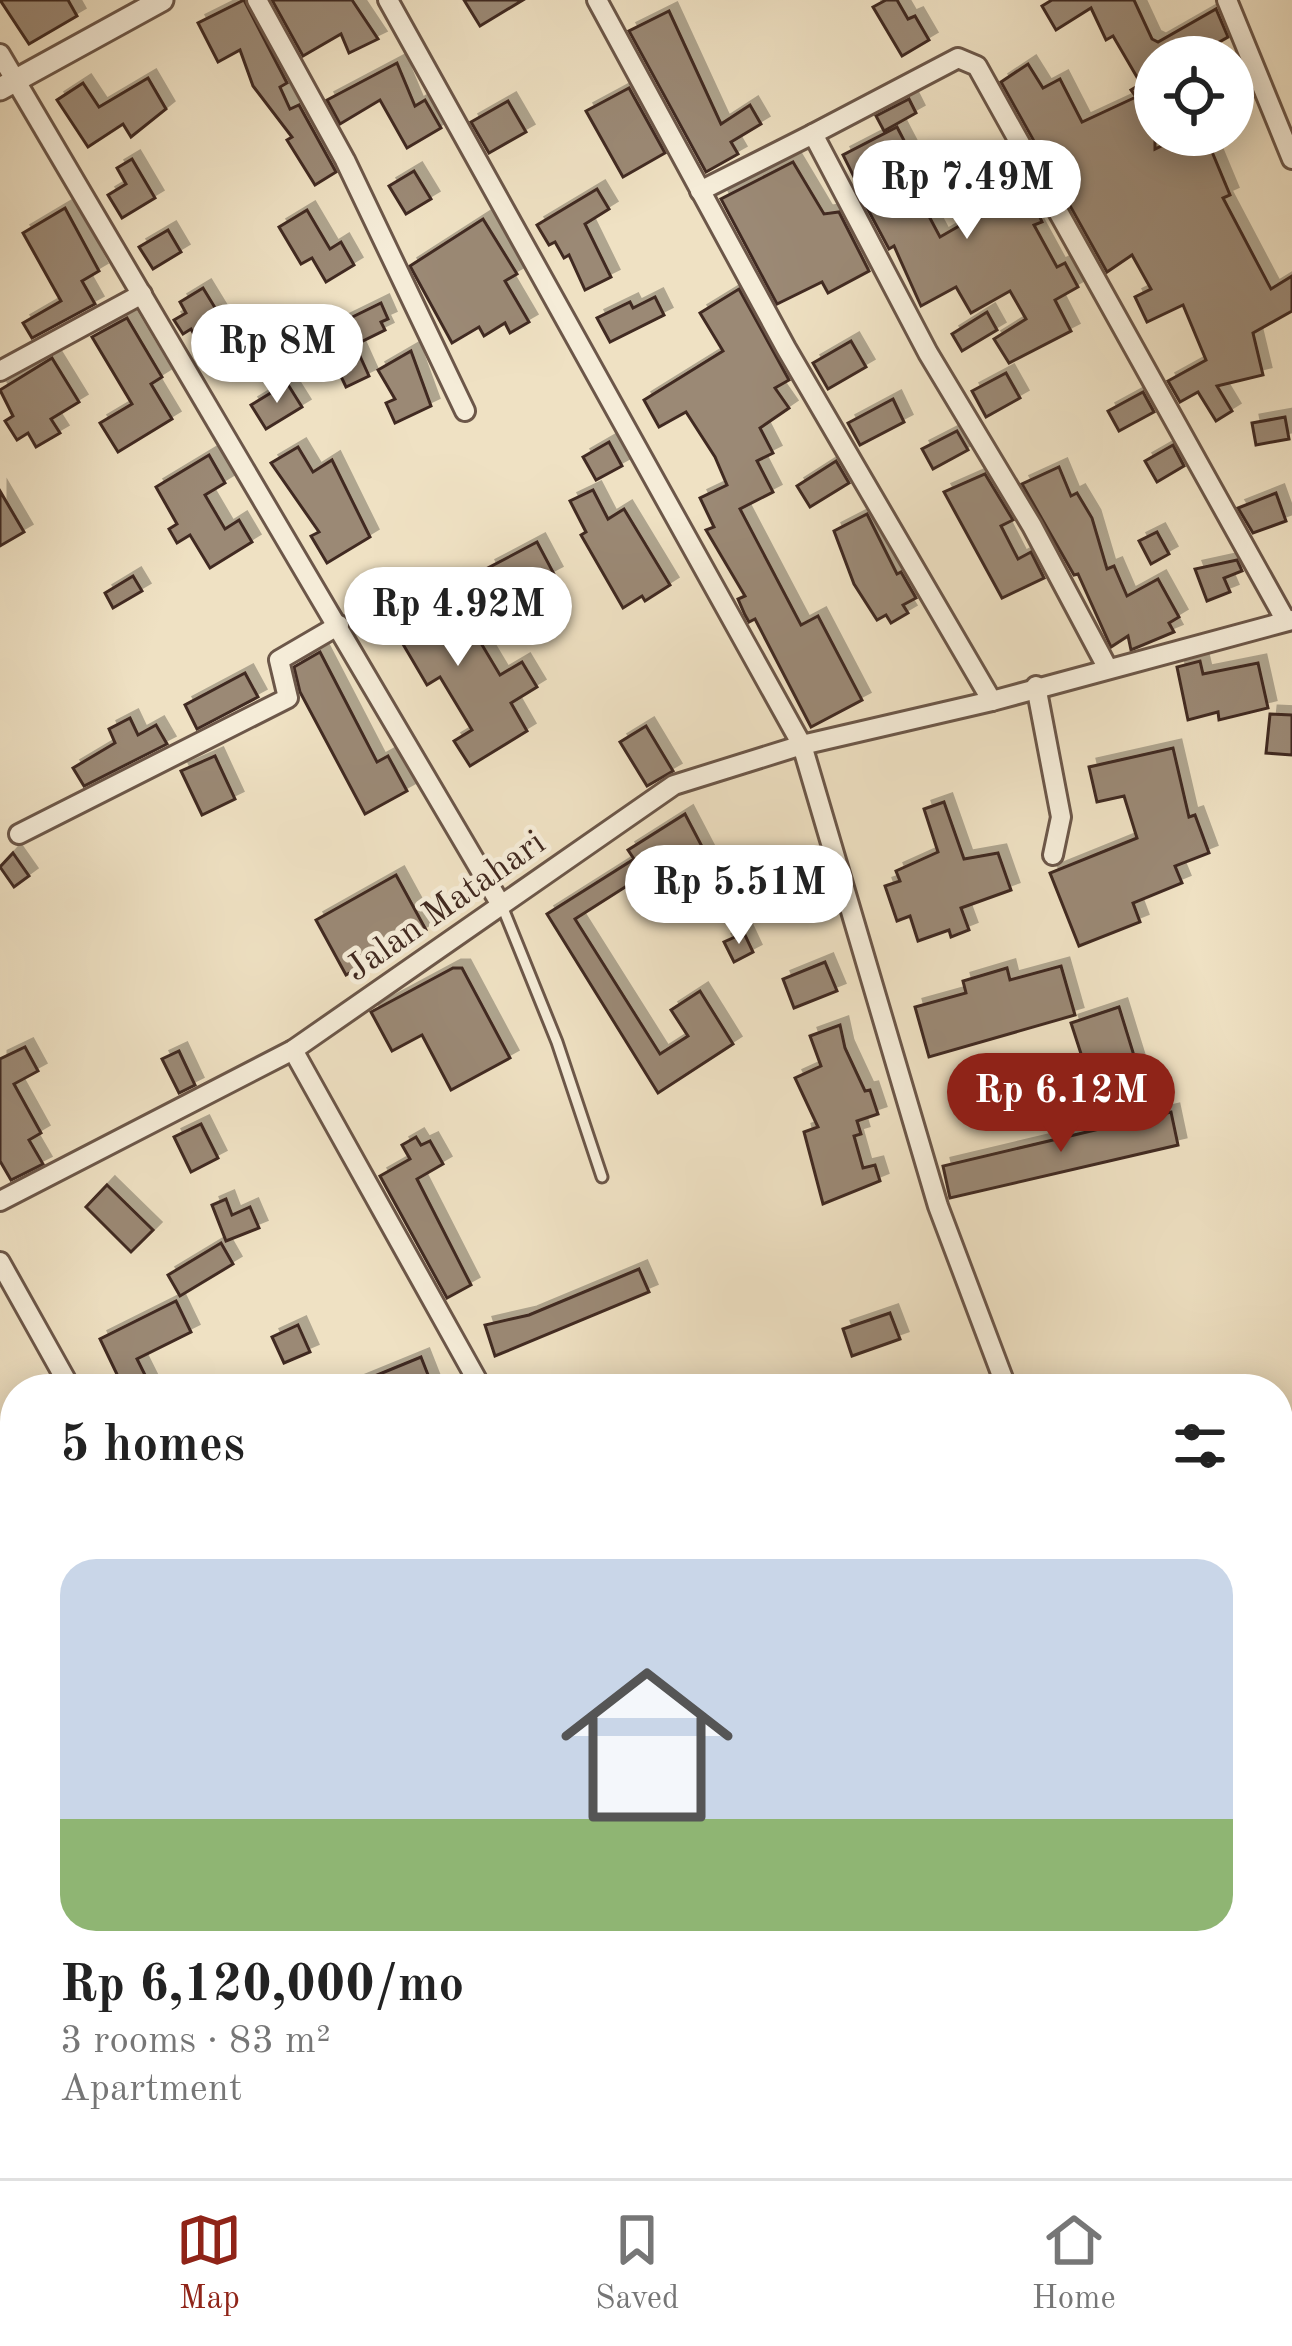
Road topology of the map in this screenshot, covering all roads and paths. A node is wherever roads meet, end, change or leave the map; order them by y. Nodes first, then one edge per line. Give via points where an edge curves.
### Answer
1 (162, 0) edge
2 (257, 0) edge
3 (388, 0) edge
4 (597, 0) edge
5 (1227, 0) edge
6 (0, 54) edge
7 (8, 84) edge
8 (813, 134) junction
9 (1292, 159) edge
10 (700, 191) junction
11 (142, 294) junction
12 (0, 371) edge
13 (465, 411) dead end
14 (1289, 621) edge
15 (339, 626) junction
16 (1107, 667) junction
17 (1036, 686) junction
18 (992, 701) junction
19 (802, 745) junction
20 (19, 834) dead end
21 (1053, 855) dead end
22 (501, 905) junction
23 (293, 1050) junction
24 (602, 1177) dead end
25 (0, 1202) edge
26 (0, 1262) edge
27 (63, 1374) edge
28 (474, 1374) edge
29 (1001, 1374) edge

1 - 7 street
2 - 13 street via 345,160
3 - 19 street
4 - 10 street
5 - 9 street
6 - 7 street
7 - 11 street
8 - 10 street
8 - 14 street via 958,58 976,66
8 - 16 street
10 - 18 street
11 - 12 street
11 - 15 street
14 - 16 street, Jalan Matahari
15 - 20 street via 279,660 288,698
15 - 22 street
16 - 17 street, Jalan Matahari
17 - 18 street, Jalan Matahari
17 - 21 street via 1061,818
18 - 19 street, Jalan Matahari
19 - 22 street, Jalan Matahari via 674,785
19 - 29 street via 938,1206
22 - 23 street, Jalan Matahari
22 - 24 lane
23 - 25 street, Jalan Matahari
23 - 28 street
26 - 27 street

